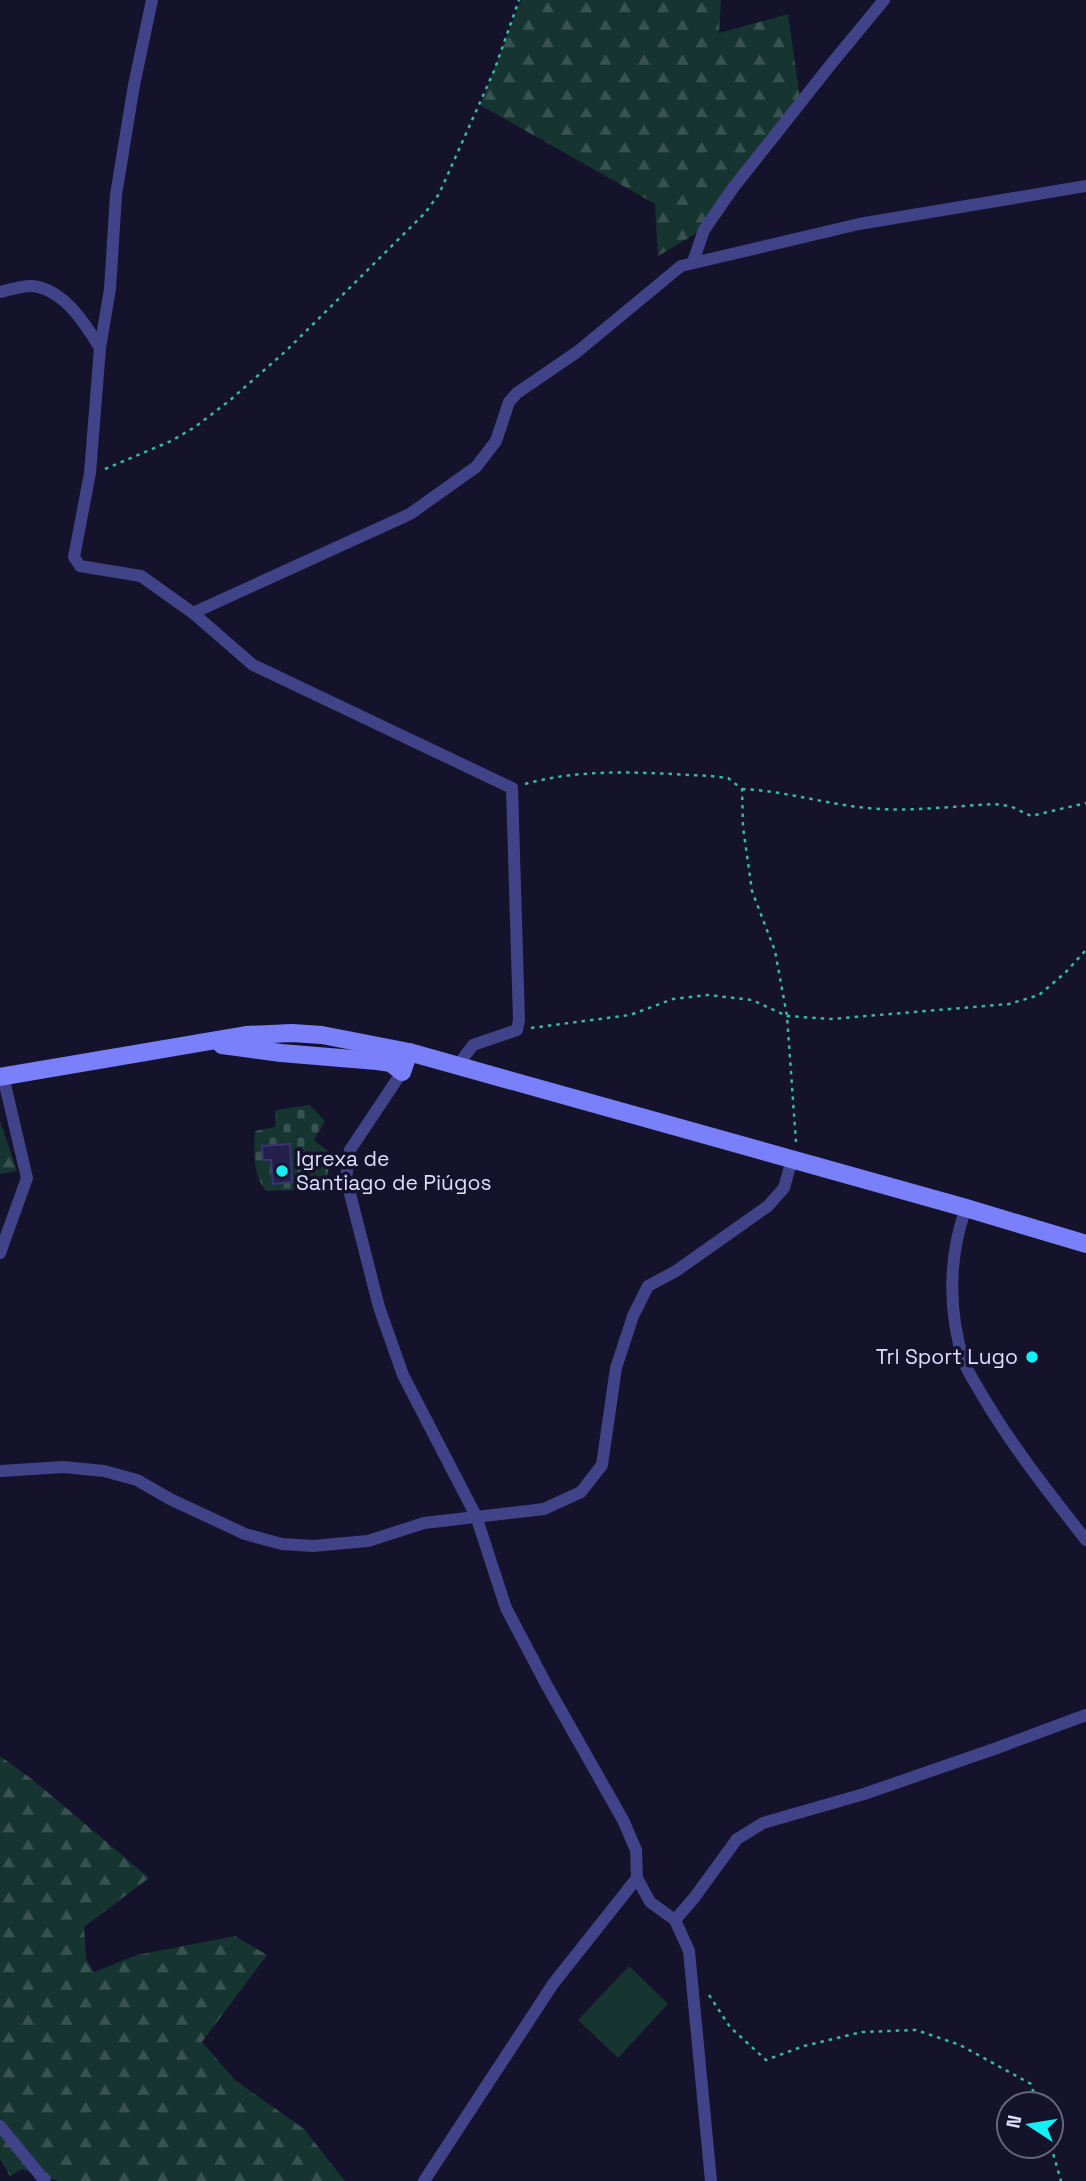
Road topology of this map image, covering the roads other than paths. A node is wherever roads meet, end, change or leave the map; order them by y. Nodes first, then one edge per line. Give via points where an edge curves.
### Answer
1 (152, 0) edge
2 (884, 0) edge
3 (1086, 186) edge
4 (693, 262) junction
5 (0, 292) edge
6 (100, 348) junction
7 (193, 613) junction
8 (201, 1042) junction
9 (409, 1052) junction
10 (458, 1065) junction
11 (402, 1072) junction
12 (2, 1076) edge
13 (792, 1159) junction
14 (966, 1208) junction
15 (1086, 1244) edge
16 (0, 1253) edge
17 (0, 1471) edge
18 (476, 1516) junction
19 (1086, 1539) edge
20 (1086, 1715) edge
21 (637, 1878) junction
22 (675, 1920) junction
23 (0, 2126) edge
24 (45, 2181) edge
25 (424, 2181) edge
26 (711, 2181) edge

1 - 6 street via 116,195 110,289
2 - 4 street via 733,188 704,230
3 - 4 street via 859,223
4 - 7 street via 681,266 577,352 517,393 509,402 496,441 476,467 410,514
5 - 6 street via 30,285 49,290 70,307
6 - 7 street via 90,471 74,556 80,566 141,576
7 - 10 street via 253,665 512,788 517,1030 473,1045
8 - 9 main road via 292,1033
8 - 11 main road via 391,1063
8 - 12 main road
9 - 10 main road
9 - 11 main road
10 - 13 main road
11 - 18 street via 350,1150 346,1178 379,1307 403,1375
12 - 16 street via 27,1178
13 - 14 main road
13 - 18 street via 784,1188 768,1206 648,1286 616,1368 602,1465 580,1492 544,1509
14 - 15 main road
14 - 19 street via 956,1236 952,1276 954,1325 965,1365 996,1419
17 - 18 street via 63,1467 104,1471 137,1480 245,1534 282,1544 368,1541 424,1523
18 - 21 street via 506,1608 624,1820 636,1850
20 - 22 street via 864,1794 763,1823 737,1839
21 - 22 street via 650,1902
21 - 25 street via 553,1984
22 - 26 street via 689,1951
23 - 24 street

